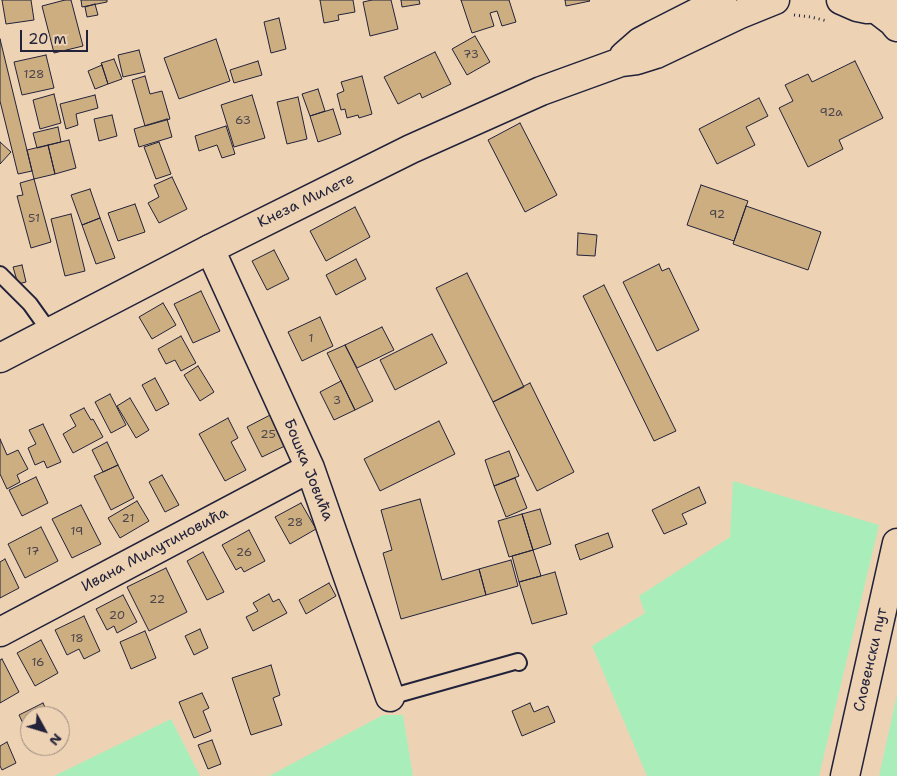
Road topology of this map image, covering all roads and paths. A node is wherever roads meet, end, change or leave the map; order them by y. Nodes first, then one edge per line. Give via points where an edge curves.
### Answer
1 (722, 0) edge
2 (775, 0) edge
3 (841, 0) edge
4 (887, 6) edge
5 (697, 8) edge
6 (897, 27) edge
7 (621, 62) junction
8 (210, 249) junction
9 (0, 274) edge
10 (50, 332) junction
11 (0, 358) edge
12 (310, 468) junction
13 (897, 543) edge
14 (0, 632) edge
15 (520, 663) dead end
16 (390, 698) joint
17 (845, 776) edge

1 - 5 street, Кнеза Милете
2 - 7 street, Кнеза Милете via 656,54
3 - 4 street via 867,9
4 - 6 street
5 - 7 street, Кнеза Милете via 640,42
7 - 8 street, Кнеза Милете via 541,91 411,149
8 - 10 street, Кнеза Милете
8 - 12 street, Бошка Јовића
9 - 10 lane via 30,304
10 - 11 street, Кнеза Милете
12 - 14 street, Ивана Милутиновића
12 - 16 street, Бошка Јовића
13 - 17 street, Словенски пут
15 - 16 lane via 518,660

